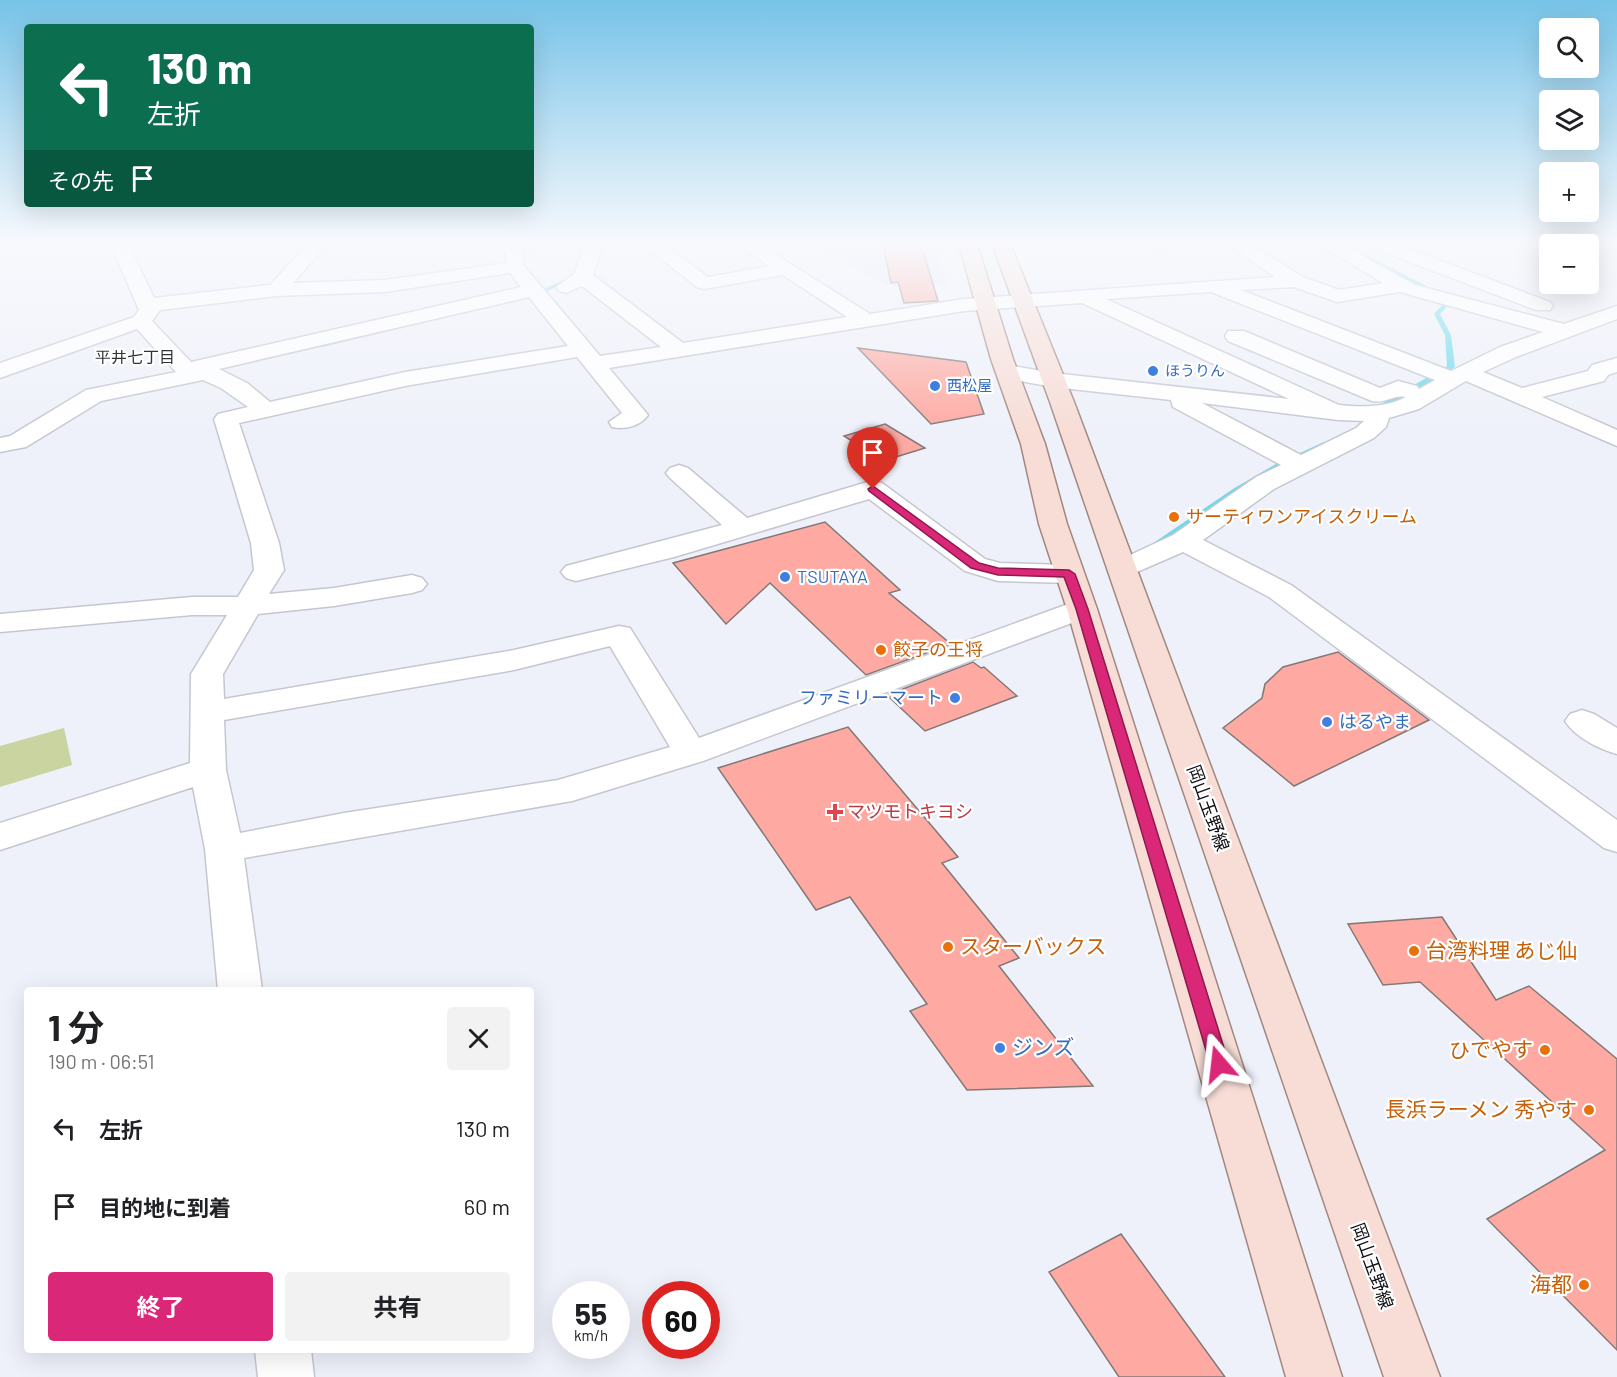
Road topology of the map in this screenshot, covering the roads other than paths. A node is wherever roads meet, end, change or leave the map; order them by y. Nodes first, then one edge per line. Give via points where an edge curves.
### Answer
1 (141, 305) edge
2 (188, 305) edge
3 (488, 305) edge
4 (547, 305) edge
5 (620, 305) edge
6 (843, 305) edge
7 (962, 305) edge
8 (986, 305) edge
9 (1023, 305) edge
10 (1103, 305) edge
11 (1264, 305) edge
12 (1465, 305) edge
13 (1540, 305) edge
14 (1617, 312) edge
15 (144, 313) junction
16 (867, 321) junction
17 (1587, 323) junction
18 (1564, 331) junction
19 (1236, 336) dead end
20 (679, 350) junction
21 (587, 357) junction
22 (1617, 365) edge
23 (0, 371) edge
24 (198, 371) junction
25 (1007, 372) junction
26 (1452, 375) junction
27 (1053, 380) junction
28 (1163, 393) junction
29 (1414, 393) junction
30 (1520, 396) junction
31 (265, 410) junction
32 (1338, 413) junction
33 (1377, 413) junction
34 (621, 422) dead end
35 (1617, 439) edge
36 (0, 446) edge
37 (1294, 461) junction
38 (679, 472) dead end
39 (742, 528) junction
40 (1183, 541) junction
41 (1122, 569) junction
42 (576, 572) dead end
43 (1069, 574) junction
44 (412, 584) dead end
45 (245, 606) junction
46 (1082, 609) junction
47 (0, 623) edge
48 (208, 712) junction
49 (1582, 721) dead end
50 (1617, 743) edge
51 (691, 753) junction
52 (208, 770) junction
53 (0, 837) edge
54 (1617, 839) edge
55 (224, 849) junction
56 (240, 987) edge
57 (283, 1353) edge
58 (286, 1377) edge
59 (1314, 1377) edge
60 (1412, 1377) edge

1 - 15 street
2 - 15 street
3 - 24 street
4 - 21 street
5 - 20 street
6 - 16 street
7 - 16 street
8 - 25 main road
9 - 27 main road, 岡山玉野線
10 - 32 street
11 - 26 street
12 - 18 street
13 - 17 street
14 - 17 street
15 - 23 street
15 - 24 street
16 - 20 street
17 - 18 street
18 - 26 street
19 - 29 street via 1380,396 1398,388
20 - 21 street
21 - 31 street via 405,379
21 - 34 street via 636,415
22 - 30 street via 1600,370 1596,376
24 - 31 street via 246,392
24 - 36 street via 94,395 17,442
25 - 27 street
25 - 43 main road via 1033,444
26 - 29 street
26 - 30 street
27 - 28 street
27 - 41 main road, 岡山玉野線
28 - 32 street
28 - 37 street
29 - 33 street via 1412,404
30 - 35 street
31 - 45 street via 226,419 269,570
32 - 33 street
33 - 37 street via 1377,422 1365,433
37 - 40 street
38 - 39 street
39 - 42 street
39 - 43 street via 873,489 975,566 998,572
40 - 41 street
40 - 54 street via 1280,591
41 - 60 main road, 岡山玉野線
43 - 46 main road
44 - 45 street
45 - 47 street via 192,606
45 - 48 street via 207,674
46 - 51 street
46 - 59 main road
48 - 51 street via 513,660 619,635
48 - 52 street
49 - 50 street
51 - 55 street via 559,792
52 - 53 street
52 - 55 street
55 - 56 street
57 - 58 street

